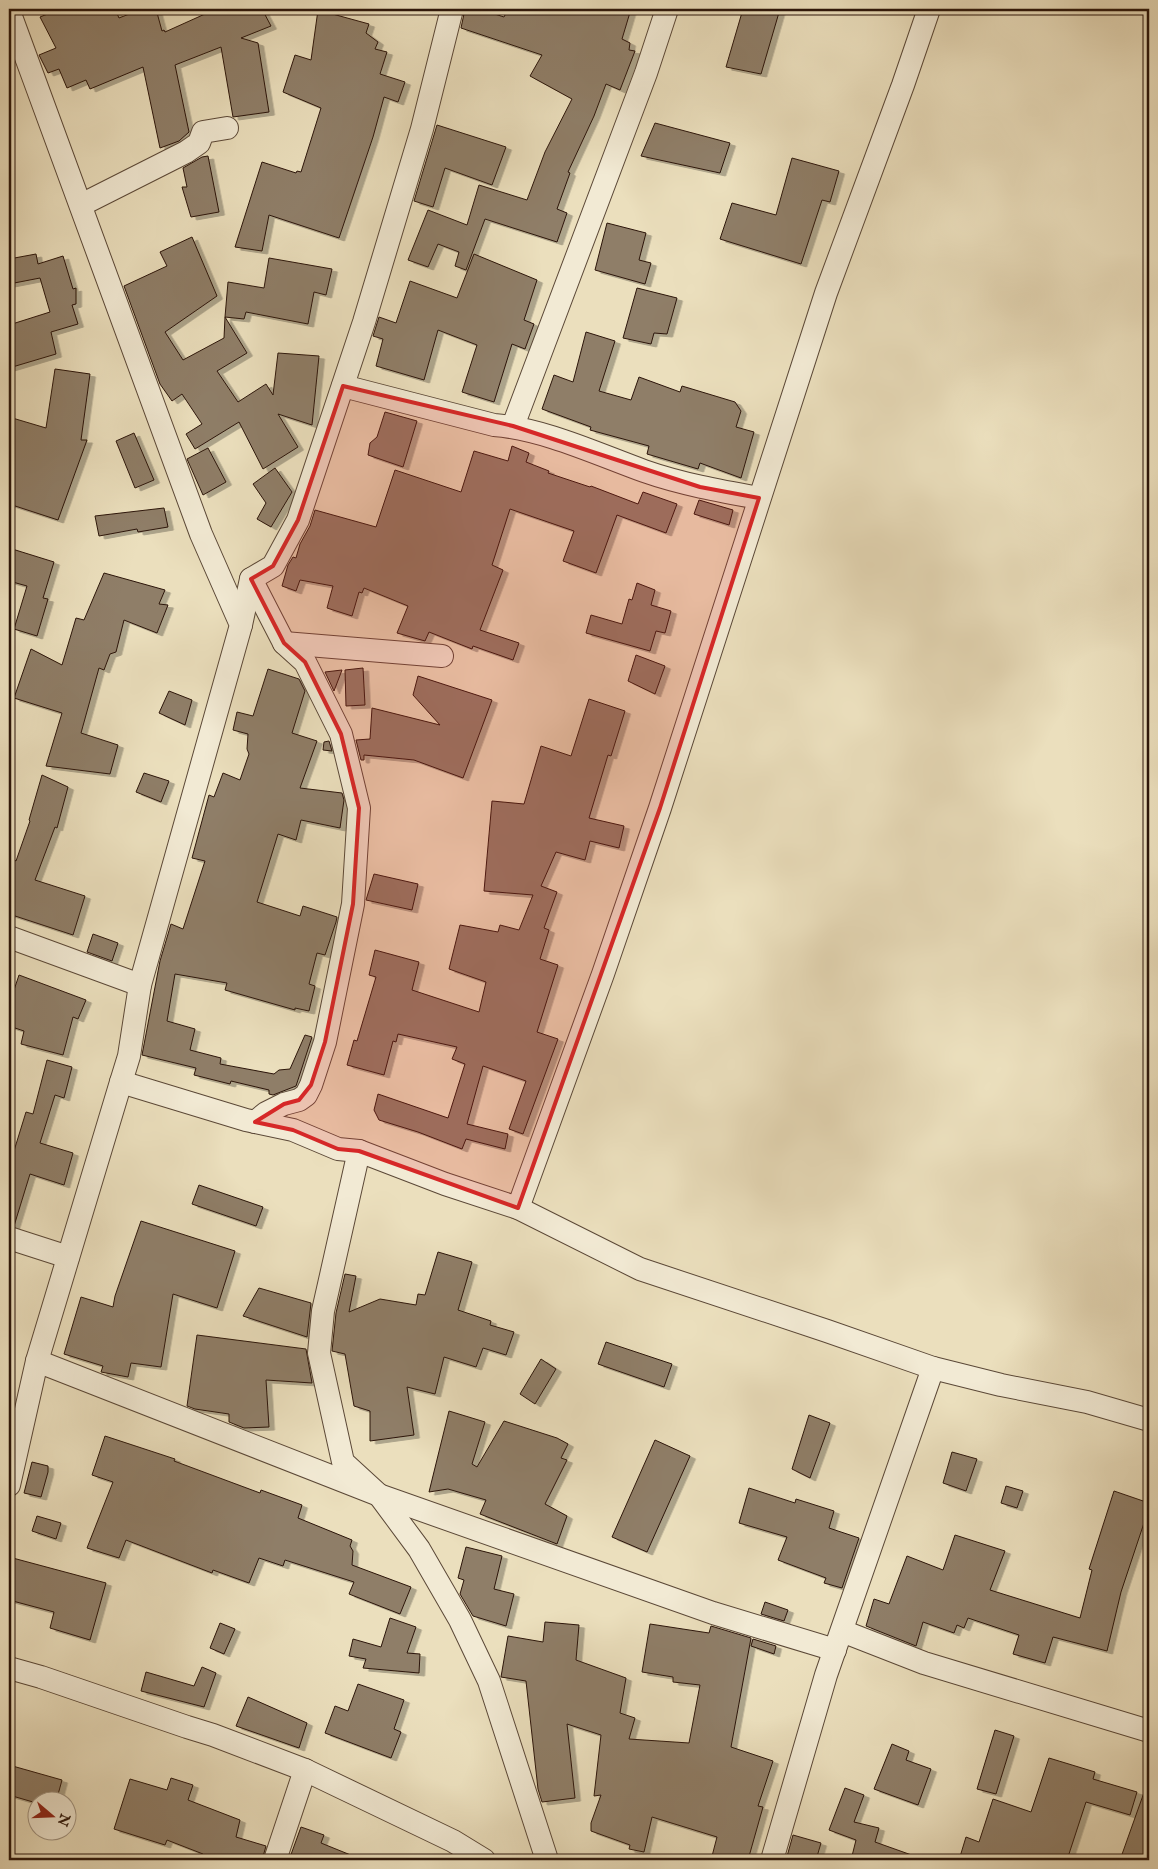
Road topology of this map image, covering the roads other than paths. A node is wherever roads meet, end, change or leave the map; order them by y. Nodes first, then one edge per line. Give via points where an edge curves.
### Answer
1 (452, 9) edge
2 (667, 9) edge
3 (929, 9) edge
4 (9, 11) edge
5 (228, 128) dead end
6 (81, 205) junction
7 (343, 386) junction
8 (513, 426) junction
9 (759, 498) junction
10 (251, 579) junction
11 (241, 625) junction
12 (284, 643) junction
13 (442, 656) dead end
14 (9, 937) edge
15 (140, 985) junction
16 (122, 1082) junction
17 (255, 1122) junction
18 (359, 1151) junction
19 (518, 1208) junction
20 (9, 1238) edge
21 (68, 1257) junction
22 (38, 1361) junction
23 (933, 1368) junction
24 (1149, 1420) edge
25 (9, 1485) edge
26 (379, 1496) junction
27 (838, 1640) junction
28 (9, 1668) edge
29 (1149, 1732) edge
30 (305, 1770) junction
31 (451, 1851) edge
32 (543, 1855) edge
33 (276, 1860) edge
34 (484, 1860) edge
35 (772, 1860) edge

1 - 7 street via 422,129
2 - 8 street
3 - 9 street via 826,293
4 - 6 street
5 - 6 street via 203,132 199,143 186,152
6 - 11 street via 198,525
7 - 8 street via 494,425
7 - 10 street via 298,520 273,566
8 - 9 street via 690,485
9 - 19 street via 657,817
10 - 11 street
10 - 12 street
11 - 15 street
12 - 13 street
12 - 17 street via 305,662 341,734 360,808 353,904 325,1042 311,1085 299,1100 284,1104
14 - 15 street
15 - 16 street
16 - 17 street
16 - 21 street
17 - 18 street via 293,1130 338,1149
18 - 19 street
18 - 26 street via 322,1311 319,1354 343,1462
19 - 23 street via 640,1269
20 - 21 street
21 - 22 street
22 - 25 street
22 - 26 street
23 - 24 street via 1087,1402
23 - 27 street
26 - 27 street via 713,1613
26 - 32 street via 419,1549 460,1620 489,1681
27 - 29 street
27 - 35 street
28 - 30 street via 213,1735
30 - 31 street
30 - 33 street
31 - 34 street

